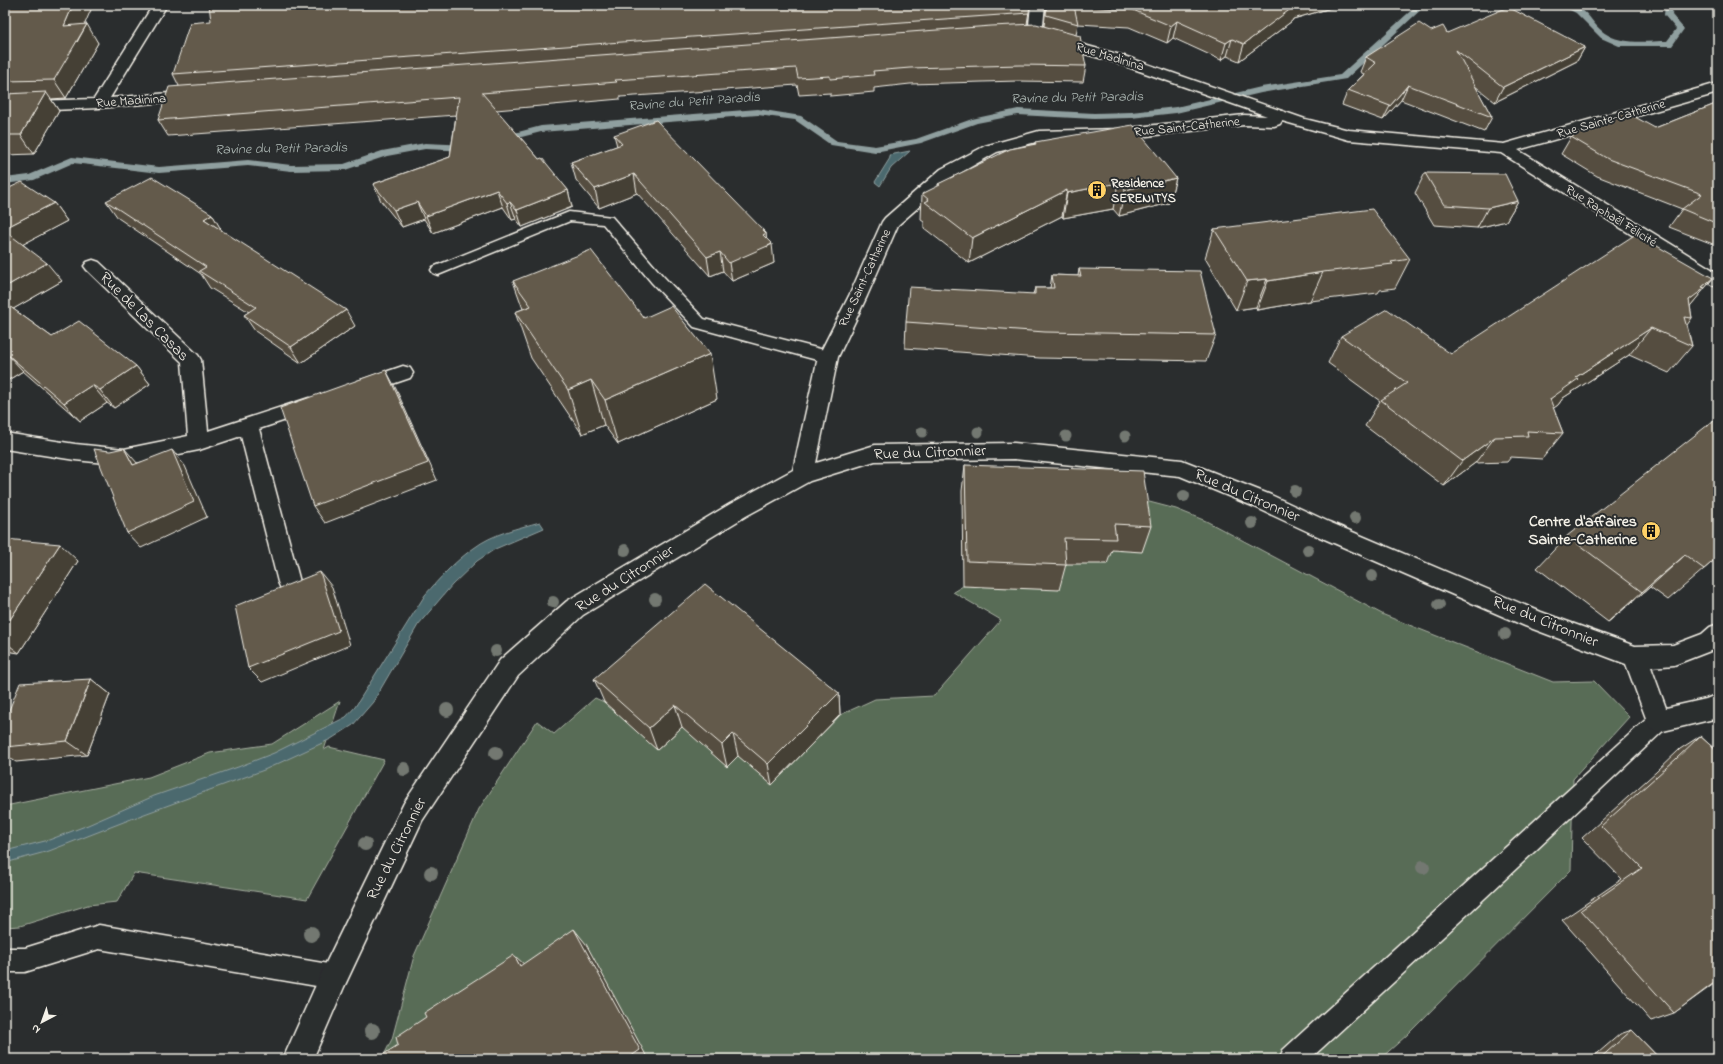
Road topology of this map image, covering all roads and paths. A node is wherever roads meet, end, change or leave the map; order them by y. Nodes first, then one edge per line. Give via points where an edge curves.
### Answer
1 (160, 5) edge
2 (1038, 5) edge
3 (1035, 35) junction
4 (1020, 36) edge
5 (1718, 88) edge
6 (210, 95) edge
7 (99, 103) junction
8 (5, 107) edge
9 (1299, 122) junction
10 (1505, 149) junction
11 (93, 266) dead end
12 (438, 270) dead end
13 (1718, 280) edge
14 (828, 357) junction
15 (403, 373) dead end
16 (248, 425) junction
17 (5, 441) edge
18 (199, 442) junction
19 (803, 475) junction
20 (289, 582) dead end
21 (1718, 634) edge
22 (1635, 657) junction
23 (1718, 705) edge
24 (1659, 721) junction
25 (5, 960) edge
26 (334, 977) junction
27 (298, 1059) edge
28 (1292, 1059) edge

1 - 7 street
2 - 3 street
3 - 4 street, Rue Madinina
3 - 9 street, Rue Madinina via 1119,59
5 - 10 street, Rue Sainte-Catherine
6 - 7 street, Rue Madinina
7 - 8 street, Rue Madinina
9 - 10 street via 1349,135
9 - 14 street, Rue Saint-Catherine via 1244,120 1120,134 1040,136 990,149 947,173 891,222
10 - 13 street, Rue Raphaël Félicité
11 - 18 street, Rue de Las Casas via 191,360
12 - 14 lane via 569,216 607,220 657,279 699,323
14 - 19 street, Rue Saint-Catherine
15 - 16 street
16 - 18 street
16 - 20 street
17 - 18 street via 124,457
19 - 22 street, Rue du Citronnier via 875,453 929,452 1014,451 1182,468 1263,500 1533,619
19 - 26 street, Rue du Citronnier via 738,510 575,608 509,668 413,812
21 - 22 street, Rue du Citronnier via 1710,642 1674,655
22 - 24 street
23 - 24 street via 1711,709
24 - 28 lane
25 - 26 lane via 25,960 99,937
26 - 27 street, Rue du Citronnier

